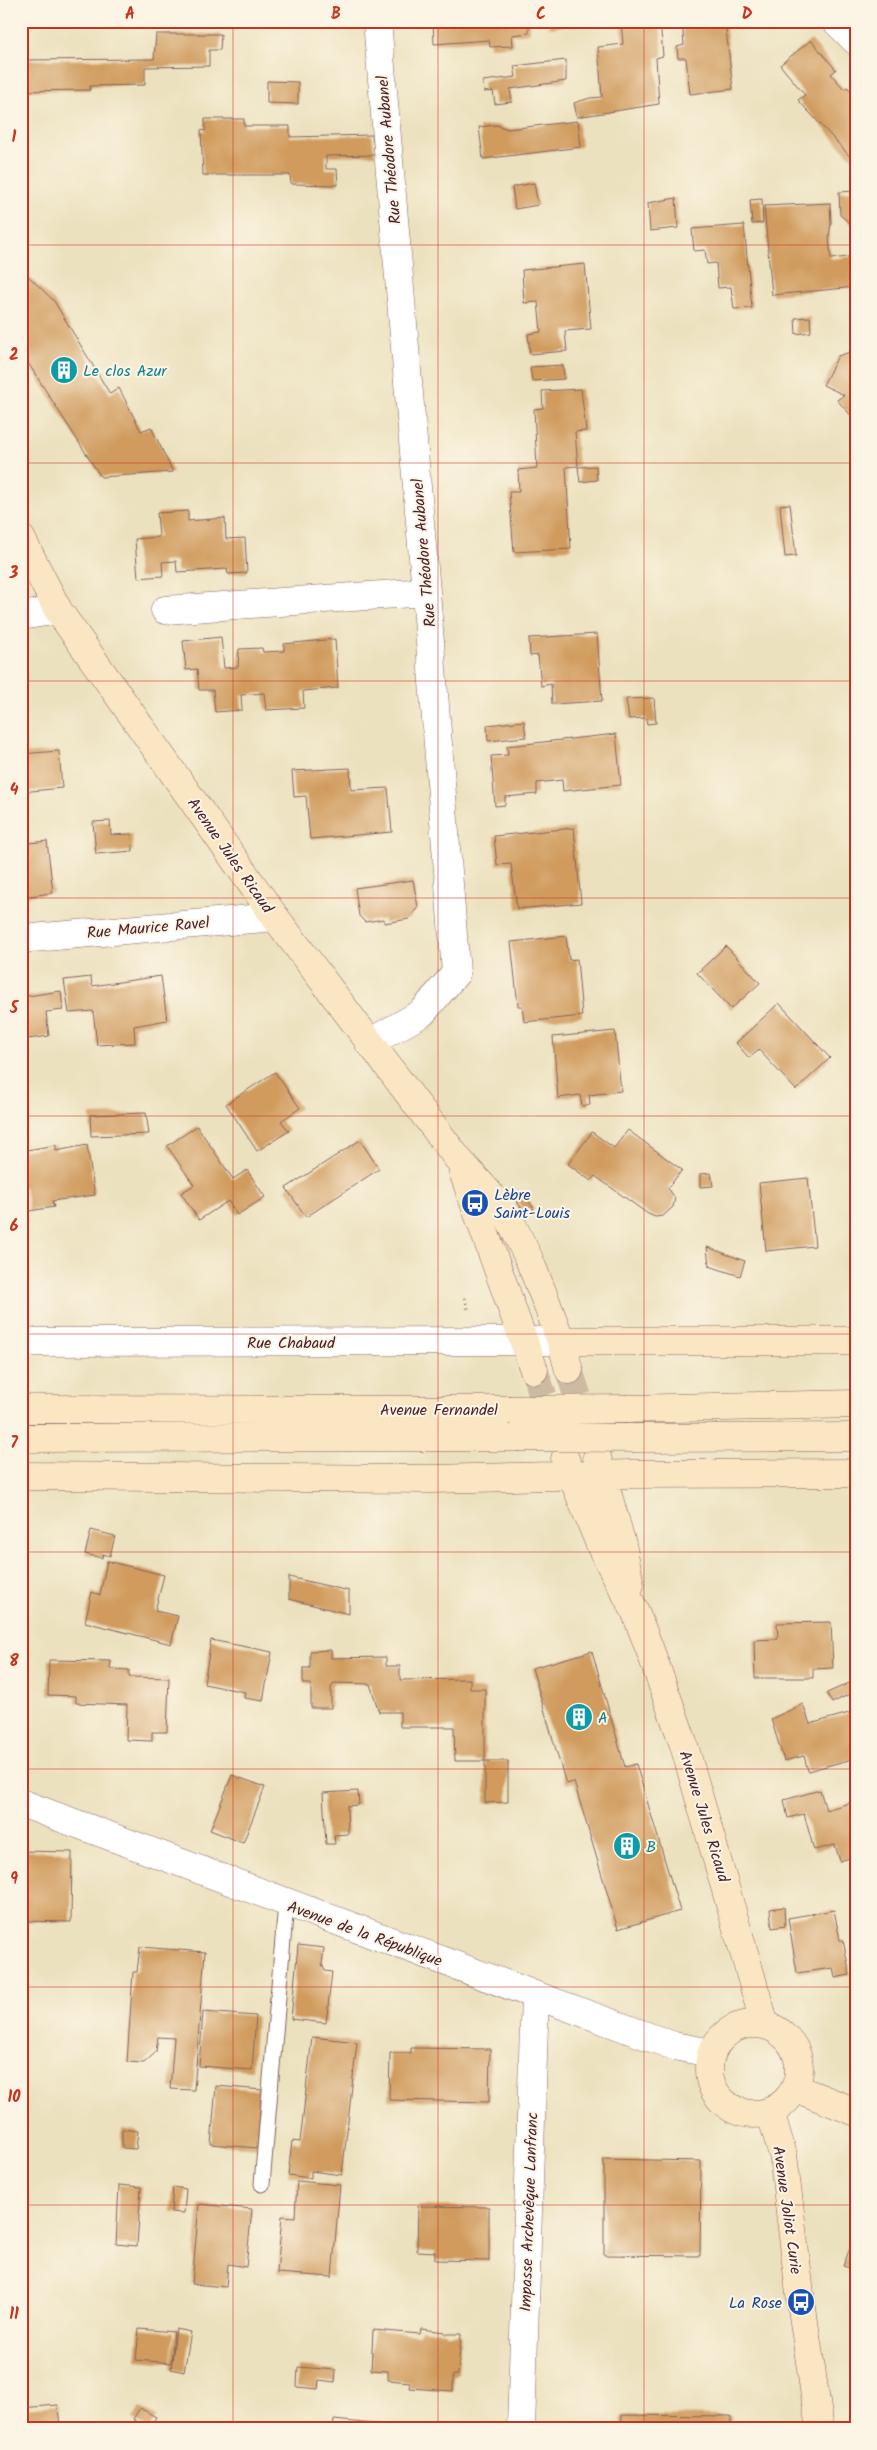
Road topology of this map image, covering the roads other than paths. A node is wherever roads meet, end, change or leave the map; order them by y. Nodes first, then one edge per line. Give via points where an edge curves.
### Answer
1 (377, 21) edge
2 (836, 21) edge
3 (856, 41) edge
4 (21, 538) edge
5 (426, 592) junction
6 (58, 610) junction
7 (165, 610) dead end
8 (21, 616) edge
9 (275, 917) junction
10 (21, 939) edge
11 (369, 1043) junction
12 (458, 1159) junction
13 (523, 1341) junction
14 (562, 1341) junction
15 (856, 1341) edge
16 (21, 1342) edge
17 (534, 1370) tunnel mouth
18 (569, 1370) tunnel mouth
19 (856, 1404) edge
20 (21, 1409) edge
21 (856, 1437) edge
22 (21, 1438) edge
23 (599, 1466) junction
24 (568, 1467) junction
25 (856, 1473) edge
26 (21, 1476) edge
27 (635, 1611) junction
28 (21, 1803) edge
29 (286, 1904) junction
30 (535, 1996) junction
31 (765, 2025) junction
32 (711, 2053) junction
33 (796, 2088) junction
34 (770, 2111) junction
35 (856, 2112) edge
36 (262, 2184) dead end
37 (521, 2429) edge
38 (820, 2429) edge

1 - 5 street, Rue Théodore Aubanel
2 - 3 street
4 - 6 main road, Avenue Jules Ricaud
5 - 7 street
5 - 11 street, Rue Théodore Aubanel via 456,973 422,1012
6 - 8 street
6 - 9 main road, Avenue Jules Ricaud
9 - 10 street, Rue Maurice Ravel
9 - 11 main road, Avenue Jules Ricaud
11 - 12 main road, Avenue Jules Ricaud
12 - 13 main road, Avenue Jules Ricaud
12 - 14 main road, Avenue Jules Ricaud via 506,1212 530,1259
13 - 14 street, Rue Chabaud
13 - 16 street, Rue Chabaud
13 - 17 main road, Avenue Jules Ricaud
14 - 15 main road
14 - 18 main road, Avenue Jules Ricaud
19 - 20 main road, Avenue Fernandel, bridge via 508,1410
21 - 22 main road, Avenue Fernandel, bridge
23 - 24 main road
23 - 25 main road
23 - 27 main road, Avenue Jules Ricaud via 622,1544
24 - 26 main road via 431,1479
24 - 27 main road, Avenue Jules Ricaud via 601,1547
27 - 31 main road, Avenue Jules Ricaud via 683,1742
28 - 29 street, Avenue de la République
29 - 30 street, Avenue de la République
29 - 36 lane
30 - 32 street, Avenue de la République via 674,2046
30 - 37 street, Impasse Archevêque Lanfranc
31 - 32 main road via 748,2024 733,2028
31 - 33 main road via 780,2031 791,2042 798,2057 800,2073
32 - 34 main road via 709,2070 712,2086 722,2101 736,2110 752,2114
33 - 34 main road via 784,2102
33 - 35 main road
34 - 38 main road, Avenue Joliot Curie via 783,2155 800,2302

